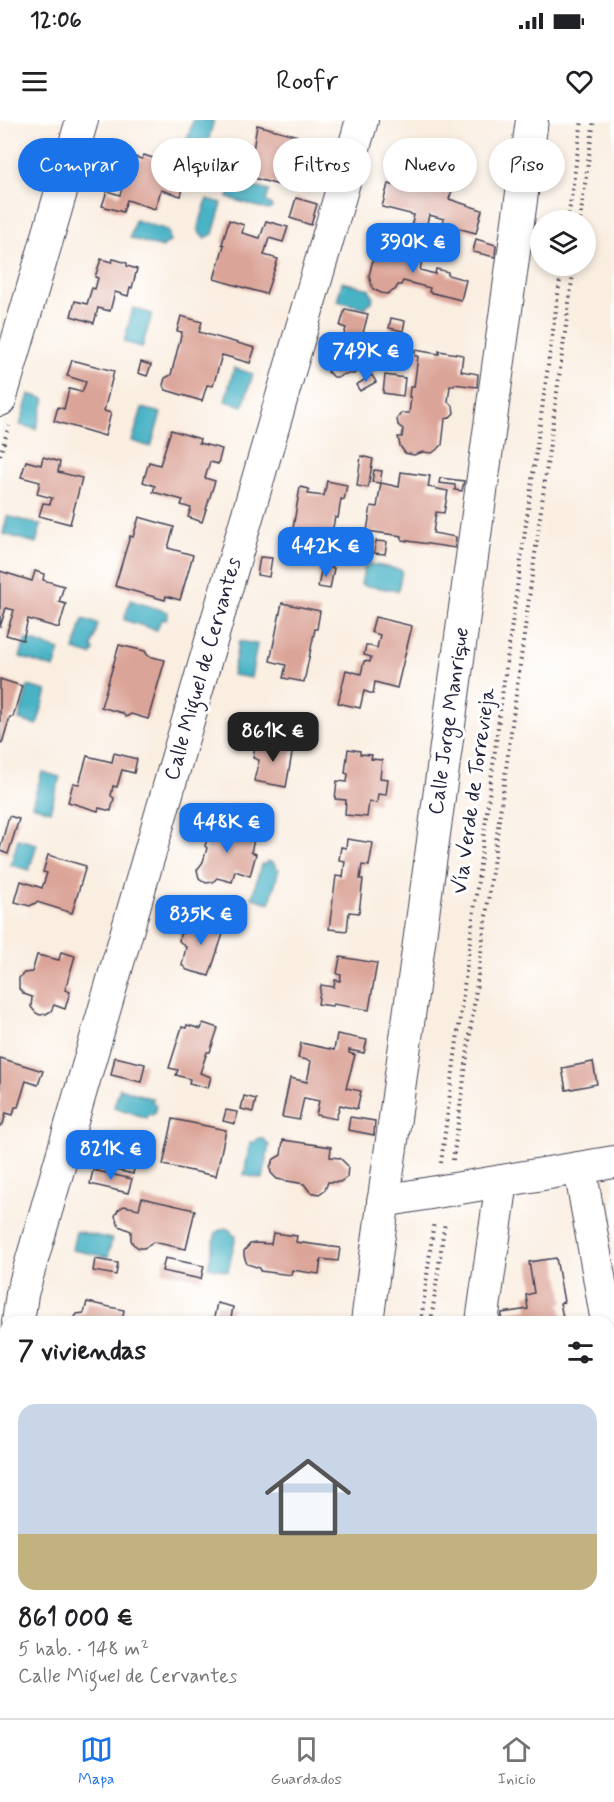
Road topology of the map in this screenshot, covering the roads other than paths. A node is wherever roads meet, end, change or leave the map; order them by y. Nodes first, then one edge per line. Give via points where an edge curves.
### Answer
1 (82, 120) edge
2 (362, 120) edge
3 (532, 120) edge
4 (0, 400) edge
5 (614, 1162) edge
6 (580, 1168) junction
7 (502, 1181) junction
8 (383, 1201) junction
9 (19, 1316) edge
10 (367, 1316) edge
11 (483, 1316) edge
12 (606, 1316) edge

1 - 4 street
2 - 9 street, Calle Miguel de Cervantes via 22,1294
3 - 8 street, Calle Jorge Manrique
5 - 6 street
6 - 7 street
6 - 12 street
7 - 8 street
7 - 11 street
8 - 10 street, Calle Jorge Manrique

